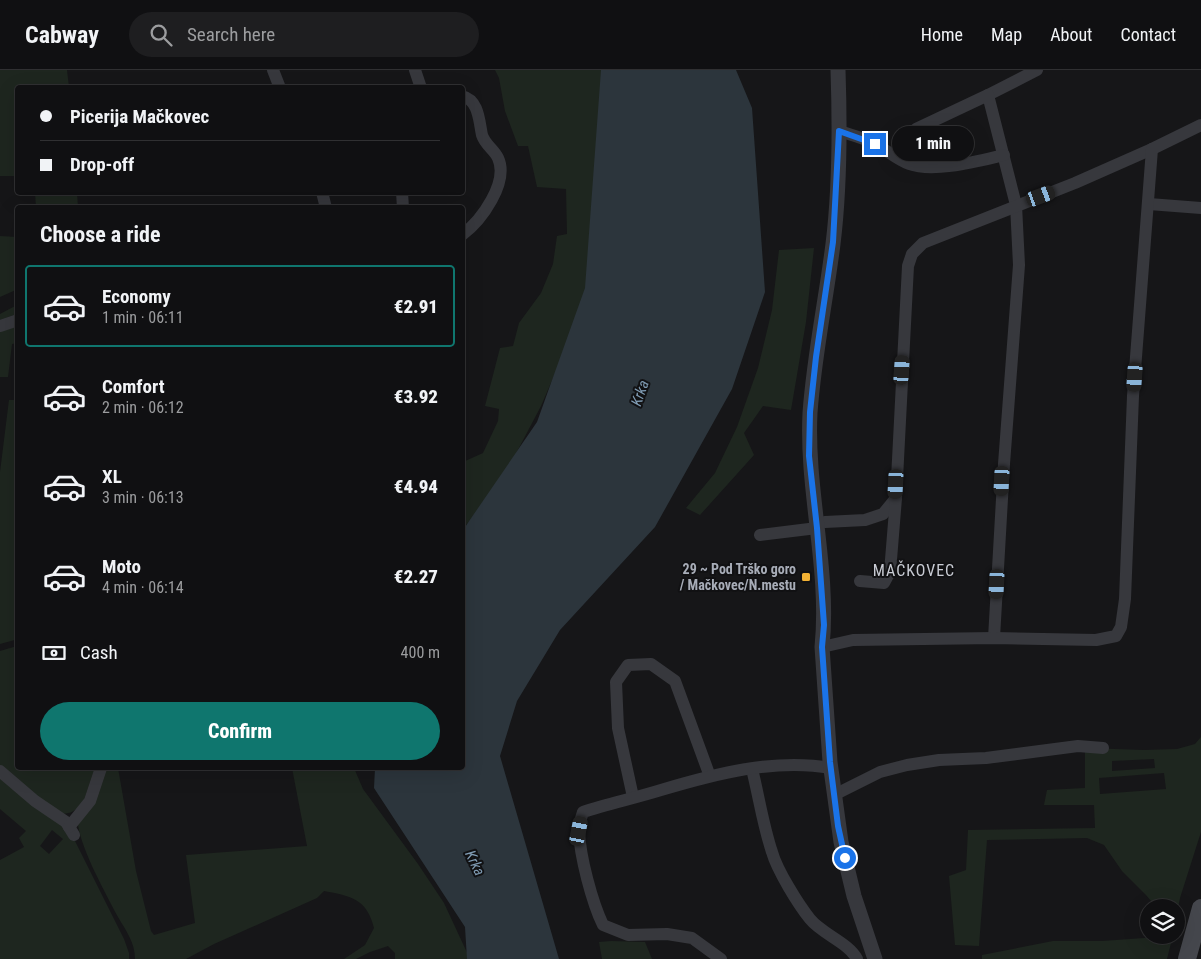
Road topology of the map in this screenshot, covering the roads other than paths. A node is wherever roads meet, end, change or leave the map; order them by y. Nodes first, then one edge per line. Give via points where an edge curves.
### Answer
1 (273, 70) edge
2 (415, 70) edge
3 (838, 70) edge
4 (1037, 70) edge
5 (279, 85) edge
6 (420, 85) edge
7 (988, 95) junction
8 (465, 97) edge
9 (1201, 125) edge
10 (916, 129) dead end
11 (839, 131) junction
12 (1152, 149) junction
13 (1004, 155) junction
14 (1149, 204) junction
15 (1016, 205) junction
16 (1201, 208) edge
17 (465, 232) edge
18 (15, 321) edge
19 (0, 326) edge
20 (896, 498) junction
21 (821, 525) junction
22 (760, 535) dead end
23 (860, 581) dead end
24 (994, 638) junction
25 (822, 647) junction
26 (1104, 748) dead end
27 (831, 768) junction
28 (752, 769) junction
29 (100, 770) edge
30 (0, 771) edge
31 (708, 771) dead end
32 (834, 794) junction
33 (633, 797) junction
34 (1201, 908) edge
35 (721, 959) edge
36 (856, 959) edge
37 (875, 959) edge
38 (1187, 959) edge

1 - 5 street
2 - 6 street
3 - 11 street
4 - 7 street
7 - 10 street
7 - 13 street
8 - 17 street via 479,115 483,139 497,156 500,172 497,190 489,204
9 - 12 street
11 - 13 street via 875,144 910,164 952,166
11 - 21 street via 833,242 810,412 809,456
12 - 14 street
12 - 15 street
13 - 15 street
14 - 16 street
14 - 24 street via 1133,396 1125,599 1121,627 1116,636 1101,639
15 - 20 street via 923,243 912,254 908,266
15 - 24 street via 1019,265
18 - 19 street
20 - 21 street via 883,514 864,520
20 - 23 street via 890,572 884,582
21 - 22 street
21 - 25 street
24 - 25 street via 854,640
25 - 27 street
26 - 32 street via 1078,746 907,765 880,772
27 - 28 street via 811,765
27 - 32 street
28 - 33 street via 696,779
28 - 36 street via 772,854 793,893 811,921 852,950
29 - 30 street via 90,801 72,831
31 - 33 street via 675,681 651,664 628,665 616,682 618,728
32 - 37 street via 853,892
33 - 35 street via 583,812 579,831 584,860 594,907 603,925 628,935 667,934 692,938
34 - 38 main road

